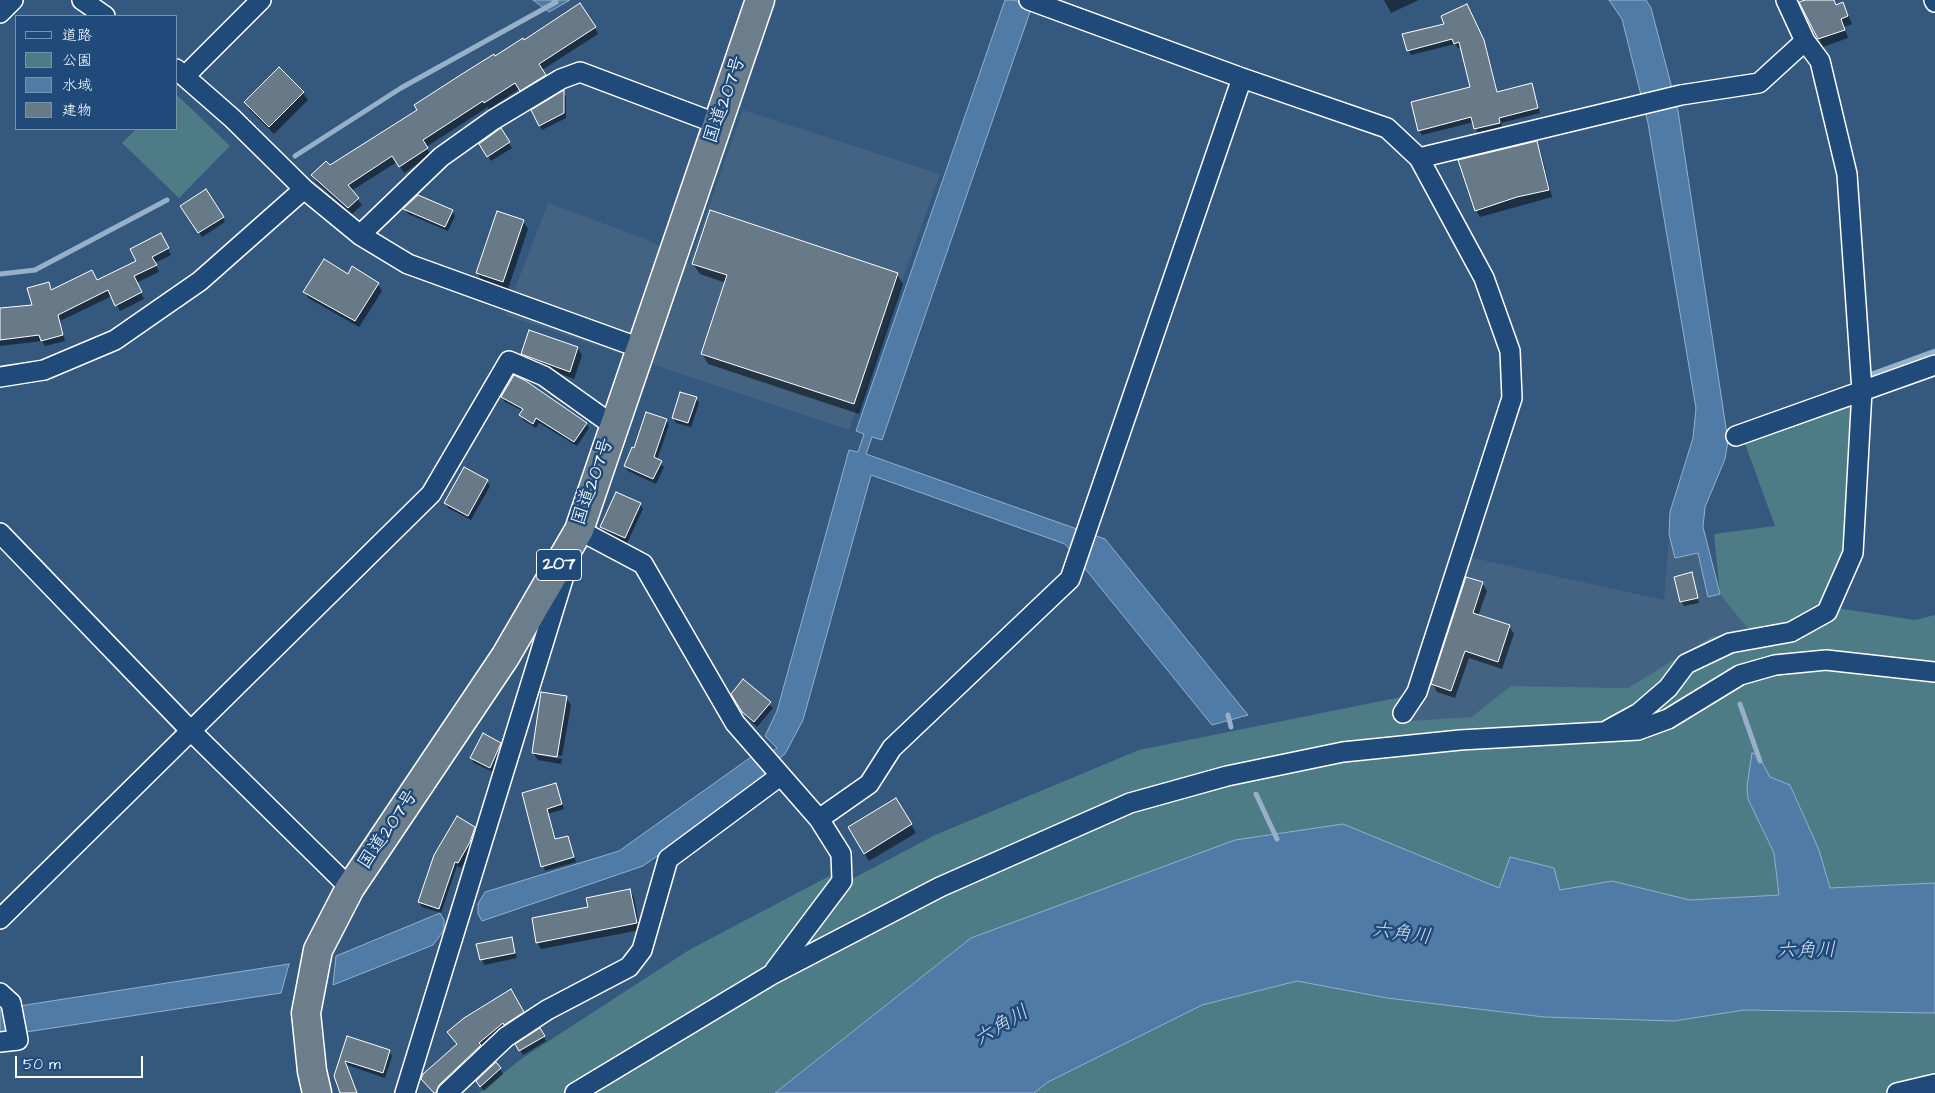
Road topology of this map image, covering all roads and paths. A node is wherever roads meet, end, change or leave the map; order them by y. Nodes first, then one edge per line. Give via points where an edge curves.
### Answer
1 (13, 0) edge
2 (82, 0) edge
3 (261, 0) edge
4 (760, 0) edge
5 (1029, 0) edge
6 (1786, 0) edge
7 (0, 13) edge
8 (104, 15) edge
9 (1805, 41) junction
10 (181, 72) edge
11 (1242, 78) junction
12 (718, 124) junction
13 (1419, 158) junction
14 (304, 189) junction
15 (360, 235) junction
16 (640, 348) junction
17 (1935, 365) edge
18 (0, 377) edge
19 (1861, 385) junction
20 (614, 426) junction
21 (1736, 436) dead end
22 (579, 530) junction
23 (0, 534) edge
24 (1935, 659) edge
25 (1908, 670) junction
26 (1935, 672) edge
27 (1403, 712) dead end
28 (191, 731) junction
29 (1602, 733) junction
30 (771, 766) junction
31 (819, 819) junction
32 (350, 888) junction
33 (0, 919) edge
34 (771, 975) junction
35 (5, 998) edge
36 (9, 1041) edge
37 (1935, 1084) edge
38 (317, 1093) edge
39 (405, 1093) edge
40 (447, 1093) edge
41 (575, 1093) edge
42 (1897, 1093) edge

1 - 7 street
2 - 8 street
3 - 10 street
4 - 12 highway, 国道207号 / 207
5 - 11 street
6 - 9 street
9 - 13 street via 1759,83 1681,96
9 - 19 street via 1820,61 1847,174
10 - 14 street
11 - 13 street via 1387,128
11 - 31 street via 1070,579 892,748 869,784
12 - 15 street via 580,72 552,84 441,157
12 - 16 highway, 国道207号 / 207
13 - 27 street via 1484,278 1510,351 1512,398 1417,692
14 - 15 street
14 - 18 street via 200,281 115,340 44,370
15 - 16 street via 408,264
16 - 20 highway, 国道207号 / 207
17 - 19 street
19 - 21 street
19 - 29 street via 1853,553 1827,612 1791,632 1730,643 1686,664 1668,688 1639,713
20 - 22 highway, 国道207号 / 207
20 - 28 street via 544,376 509,361 431,494
22 - 30 street via 643,564 735,723
22 - 32 highway, 国道207号 / 207 via 505,657
22 - 39 street
23 - 28 street
24 - 25 street
25 - 26 street
25 - 29 street via 1826,660 1775,665 1740,675 1668,719 1638,730
28 - 32 street
28 - 33 street
29 - 34 street via 1460,740 1343,752 1227,776 1130,803 940,887
30 - 31 street
30 - 40 street via 668,859 642,950 629,967 547,1010 506,1037
31 - 34 street via 841,854 842,881
32 - 38 highway, 国道207号 / 207 via 318,950 306,1013
34 - 41 street
35 - 36 street
37 - 42 street

